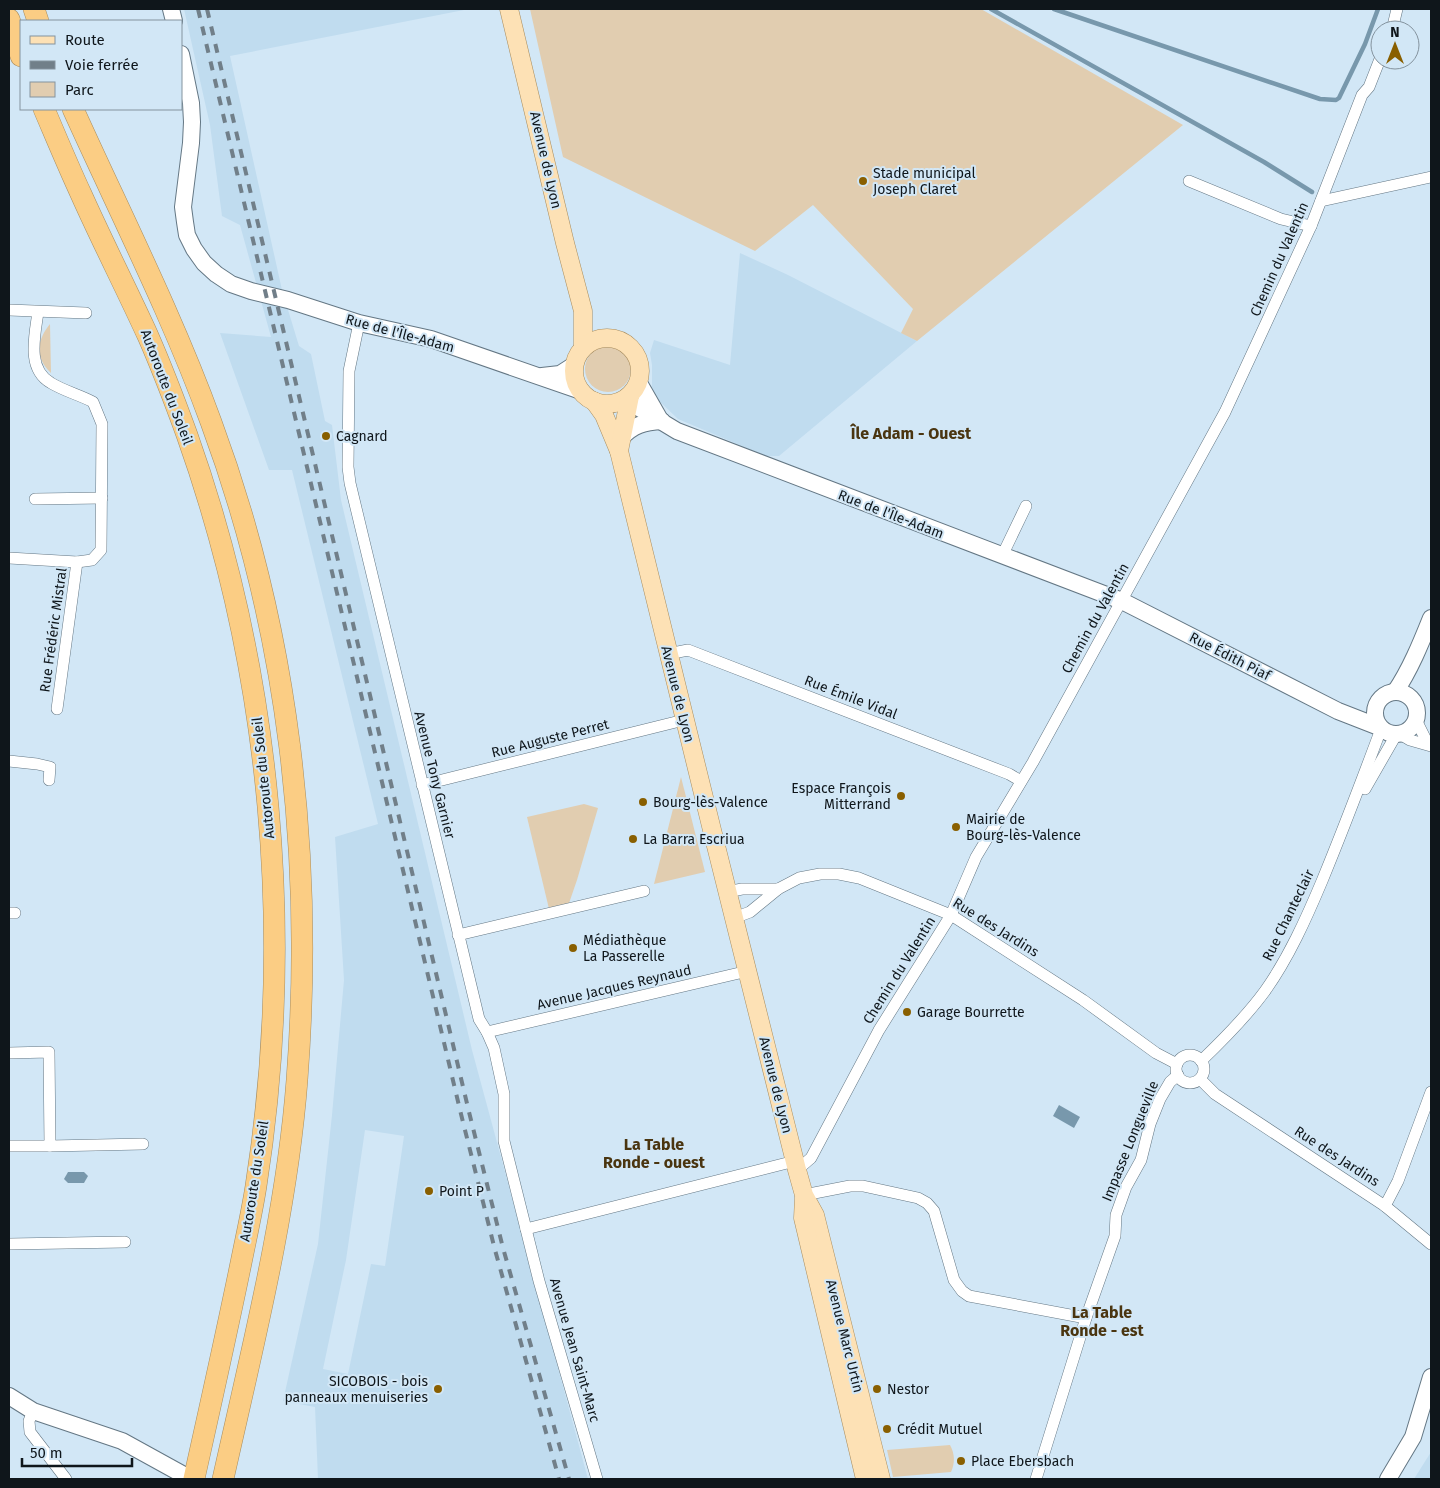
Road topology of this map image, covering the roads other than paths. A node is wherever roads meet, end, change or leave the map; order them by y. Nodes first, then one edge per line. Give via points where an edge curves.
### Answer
1 (509, 9) edge
2 (9, 19) edge
3 (20, 53) edge
4 (182, 59) edge
5 (1376, 70) edge
6 (44, 110) edge
7 (74, 110) edge
8 (1431, 177) edge
9 (1189, 181) dead end
10 (1321, 201) junction
11 (1311, 226) junction
12 (9, 310) edge
13 (583, 311) junction
14 (38, 312) junction
15 (86, 313) dead end
16 (359, 323) junction
17 (606, 337) junction
18 (583, 348) junction
19 (574, 365) junction
20 (541, 376) junction
21 (587, 396) junction
22 (629, 396) junction
23 (662, 421) junction
24 (620, 444) junction
25 (102, 498) junction
26 (35, 499) dead end
27 (1026, 506) dead end
28 (1002, 556) junction
29 (9, 558) edge
30 (77, 562) junction
31 (1122, 601) junction
32 (1431, 618) edge
33 (1422, 643) junction
34 (668, 654) junction
35 (1395, 692) junction
36 (1413, 700) junction
37 (1376, 705) junction
38 (57, 709) dead end
39 (1338, 711) junction
40 (684, 720) junction
41 (1416, 720) junction
42 (1389, 731) junction
43 (1429, 745) edge
44 (9, 762) edge
45 (49, 780) dead end
46 (1021, 781) junction
47 (422, 785) junction
48 (778, 888) junction
49 (644, 890) dead end
50 (727, 892) junction
51 (951, 915) junction
52 (734, 918) junction
53 (458, 935) junction
54 (748, 971) junction
55 (487, 1032) junction
56 (9, 1053) edge
57 (1201, 1061) junction
58 (1177, 1070) junction
59 (1200, 1079) junction
60 (1431, 1092) edge
61 (143, 1144) dead end
62 (9, 1146) edge
63 (50, 1146) junction
64 (796, 1166) junction
65 (804, 1195) junction
66 (1385, 1206) junction
67 (1409, 1226) junction
68 (526, 1229) junction
69 (1431, 1235) edge
70 (125, 1242) dead end
71 (9, 1244) edge
72 (1431, 1244) edge
73 (1086, 1318) junction
74 (1431, 1377) edge
75 (9, 1396) edge
76 (32, 1411) junction
77 (66, 1479) edge
78 (193, 1479) edge
79 (223, 1479) edge
80 (597, 1479) edge
81 (865, 1479) edge
82 (881, 1479) edge
83 (1036, 1479) edge
84 (1388, 1479) edge

1 - 13 main road, Avenue de Lyon
2 - 3 highway
4 - 16 street, Rue de l'Île-Adam via 192,122 183,207 187,234 194,249 204,263 231,284
5 - 10 street, Chemin du Valentin via 1362,95
6 - 78 highway, Autoroute du Soleil via 149,338 187,435 218,532 238,615 262,747 272,860 274,965 268,1082 256,1187
7 - 79 highway, Autoroute du Soleil via 170,319 212,423 245,524 266,609 290,742 300,856 302,973 297,1082 270,1265
8 - 10 street
9 - 11 street via 1281,219
10 - 11 street, Chemin du Valentin
11 - 31 street, Chemin du Valentin via 1225,412
12 - 14 street
13 - 17 main road, Avenue de Lyon
13 - 18 main road, Avenue de Lyon
14 - 15 street
14 - 25 street via 34,353 41,376 51,384 93,402 102,424
16 - 20 street, Rue de l'Île-Adam via 431,339
16 - 47 street, Avenue Tony Garnier via 349,371 350,483
17 - 18 main road
17 - 22 main road, Avenue de Lyon via 623,341 636,353 641,369
18 - 19 main road, Avenue de Lyon
19 - 20 street via 560,374
19 - 21 main road via 575,378
20 - 21 street, Rue de l'Île-Adam
21 - 22 main road via 603,404
21 - 24 main road, Avenue de Lyon via 604,415
22 - 23 street, Rue de l'Île-Adam
22 - 23 street, Rue de l'Île-Adam via 653,409
22 - 24 main road, Avenue de Lyon
23 - 24 street via 637,425 628,430
23 - 28 street, Rue de l'Île-Adam via 685,434
24 - 34 main road, Avenue de Lyon
25 - 26 street
25 - 30 street via 101,550 92,560
27 - 28 street
28 - 31 street, Rue de l'Île-Adam
29 - 30 street, Rue Frédéric Mistral
30 - 38 street, Rue Frédéric Mistral
31 - 39 street, Rue Édith Piaf
31 - 46 street, Chemin du Valentin
32 - 33 street
33 - 35 street
33 - 36 street
34 - 40 main road, Avenue de Lyon
34 - 46 street, Rue Émile Vidal via 688,650
35 - 36 street
35 - 37 street via 1383,696
36 - 41 street
37 - 39 street
37 - 42 street via 1375,720
39 - 42 street, Rue Édith Piaf
40 - 47 street, Rue Auguste Perret
40 - 50 main road, Avenue de Lyon
41 - 42 street via 1407,732
41 - 43 street
42 - 43 street
42 - 57 street, Rue Chanteclair via 1306,918 1280,968 1241,1021
44 - 45 street via 50,767
46 - 51 street, Chemin du Valentin via 976,857
47 - 53 street, Avenue Tony Garnier
48 - 50 street, Rue des Jardins
48 - 51 street, Rue des Jardins via 799,878 839,874 859,878
48 - 52 street, Rue des Jardins via 750,912
49 - 53 street
50 - 52 main road, Avenue de Lyon
51 - 58 street, Rue des Jardins via 1082,1000
51 - 64 street, Chemin du Valentin via 886,1018 811,1158
52 - 54 main road, Avenue de Lyon
53 - 55 street, Avenue Tony Garnier via 479,1019
54 - 55 street, Avenue Jacques Reynaud
54 - 64 main road, Avenue de Lyon
55 - 68 street, Avenue Tony Garnier via 494,1048 504,1094 504,1141
56 - 63 street via 49,1052
57 - 58 street via 1194,1056 1182,1058
57 - 59 street via 1204,1070
58 - 59 street via 1181,1080 1190,1083
58 - 73 street, Impasse Longueville via 1160,1099 1141,1160 1126,1187 1116,1215 1115,1236
59 - 66 street, Rue des Jardins via 1215,1094
60 - 66 street via 1398,1181
61 - 63 street
62 - 63 street
64 - 65 main road, Avenue Marc Urtin
64 - 68 street
65 - 73 street via 862,1186 918,1198 927,1202 934,1211 954,1280 969,1296
65 - 81 main road, Avenue Marc Urtin via 803,1218
65 - 82 main road, Avenue Marc Urtin via 815,1215
66 - 67 street, Rue des Jardins
67 - 69 street, Rue des Jardins
67 - 72 street, Rue des Jardins
68 - 80 street, Avenue Jean Saint-Marc
70 - 71 street
73 - 83 street, Impasse Longueville
74 - 84 street via 1413,1437
75 - 76 street
76 - 77 street via 30,1432
76 - 78 street via 122,1441

